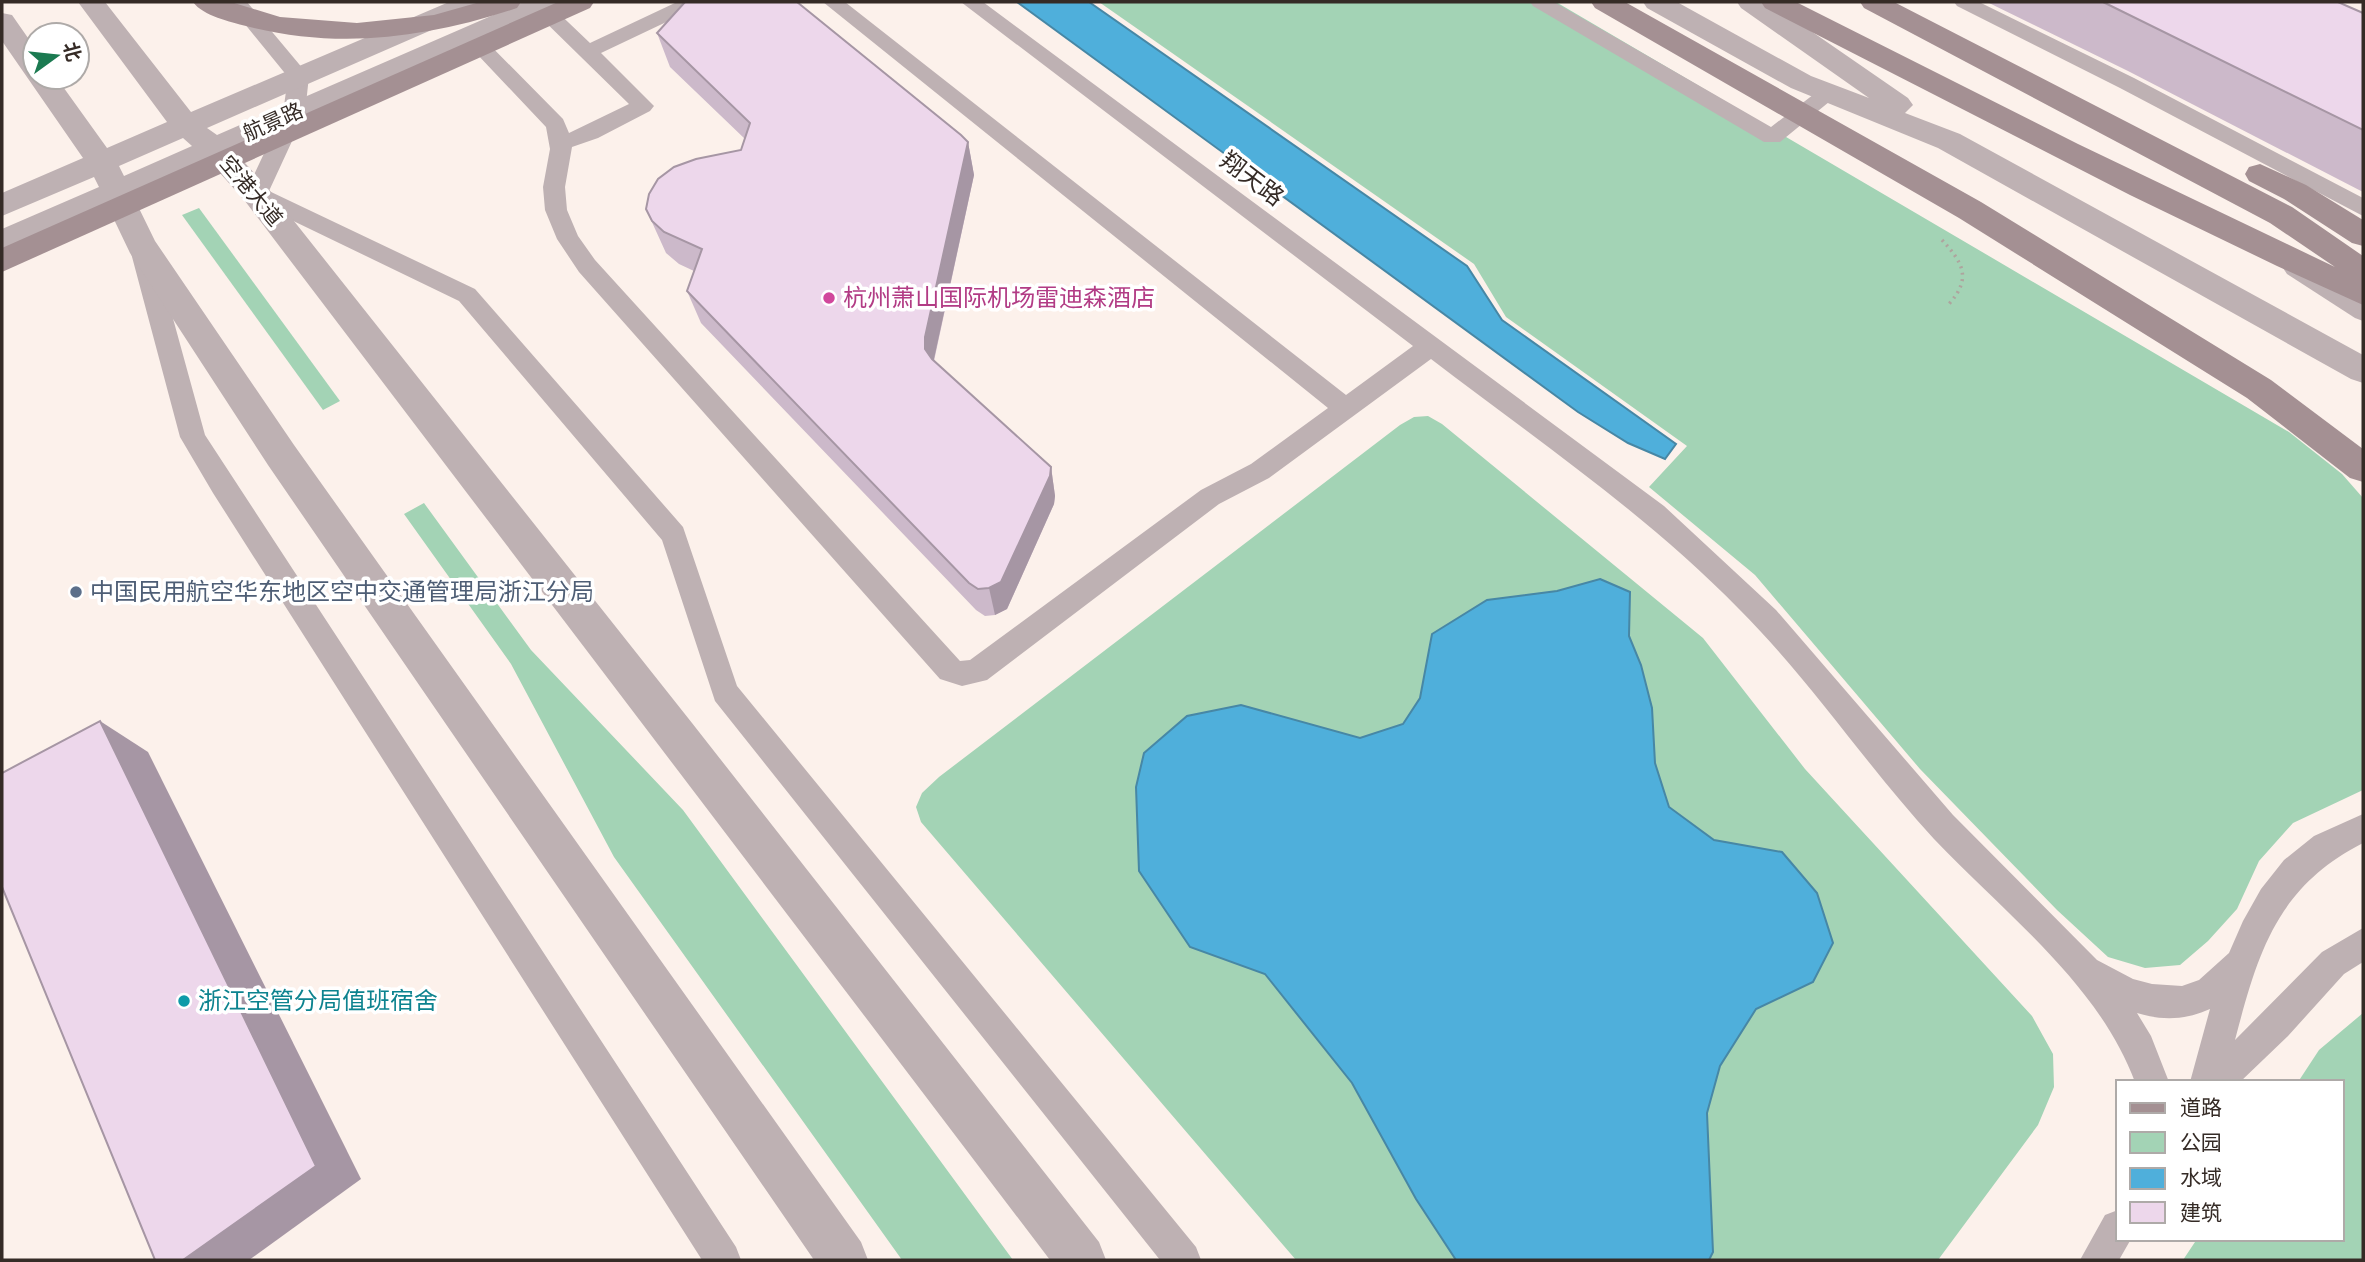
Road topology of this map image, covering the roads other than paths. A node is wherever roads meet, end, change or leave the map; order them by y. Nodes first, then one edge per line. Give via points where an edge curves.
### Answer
1 (91, 2) edge
2 (208, 2) edge
3 (237, 2) edge
4 (507, 2) edge
5 (580, 2) edge
6 (693, 2) edge
7 (833, 2) edge
8 (971, 2) edge
9 (1540, 2) edge
10 (1605, 2) edge
11 (1657, 2) edge
12 (1751, 2) edge
13 (1775, 2) edge
14 (1812, 2) edge
15 (1874, 2) edge
16 (1921, 2) edge
17 (1964, 2) edge
18 (542, 3) edge
19 (458, 4) edge
20 (2, 21) edge
21 (469, 35) junction
22 (21, 48) edge
23 (587, 51) junction
24 (299, 76) junction
25 (51, 91) edge
26 (1829, 93) junction
27 (294, 113) junction
28 (186, 126) junction
29 (2019, 127) junction
30 (1949, 141) junction
31 (562, 143) junction
32 (214, 148) junction
33 (102, 162) junction
34 (118, 191) junction
35 (256, 194) junction
36 (2, 205) edge
37 (2363, 208) edge
38 (2363, 235) edge
39 (2, 242) edge
40 (141, 245) junction
41 (2261, 247) junction
42 (2, 261) edge
43 (2363, 273) edge
44 (2363, 293) edge
45 (2363, 312) edge
46 (1431, 346) junction
47 (2363, 370) edge
48 (1345, 408) junction
49 (2363, 468) edge
50 (2363, 828) edge
51 (2363, 944) edge
52 (2081, 965) junction
53 (2240, 965) junction
54 (2151, 1080) edge
55 (2208, 1080) edge
56 (2217, 1080) edge
57 (2116, 1231) edge
58 (723, 1260) edge
59 (843, 1260) edge
60 (1081, 1260) edge
61 (1183, 1260) edge
62 (2098, 1260) edge

1 - 28 street, 空港大道
2 - 4 main road via 267,24 319,32 440,20
3 - 24 lane
5 - 42 main road
6 - 23 lane
7 - 48 lane
8 - 46 lane, 翔天路
9 - 26 lane via 1772,137
10 - 49 main road via 1970,210 2259,390
11 - 26 street
12 - 30 street
13 - 29 main road
14 - 29 main road
15 - 43 main road via 2281,215
16 - 38 main road via 2295,192
17 - 37 lane
18 - 21 street, 航景路
18 - 23 lane
19 - 24 street, 航景路
20 - 22 street
21 - 27 street, 航景路
21 - 31 lane via 555,124
23 - 31 lane via 643,106
24 - 27 lane
24 - 28 street, 航景路
25 - 33 street
26 - 30 street
27 - 32 street, 航景路
27 - 35 lane
28 - 32 street, 空港大道
28 - 33 street, 航景路
29 - 41 main road
30 - 47 street
31 - 48 lane via 554,187 566,239 950,670 962,674 977,670 1210,497 1260,471
32 - 34 street, 航景路
32 - 35 street, 空港大道
33 - 34 street
33 - 36 street, 航景路
34 - 39 street, 航景路
34 - 40 street
35 - 60 street, 空港大道
35 - 61 lane via 467,295 501,333 674,535 724,692
40 - 58 lane via 193,437
40 - 59 street via 281,455
41 - 44 main road
41 - 45 lane
46 - 48 lane
46 - 52 lane, 翔天路 via 1655,514 1721,572 1971,857
50 - 53 lane via 2301,862 2268,902
51 - 56 lane via 2333,963
52 - 53 lane via 2116,989 2149,1002 2182,1002 2211,992
52 - 54 lane via 2135,1041
53 - 55 lane
57 - 62 lane

